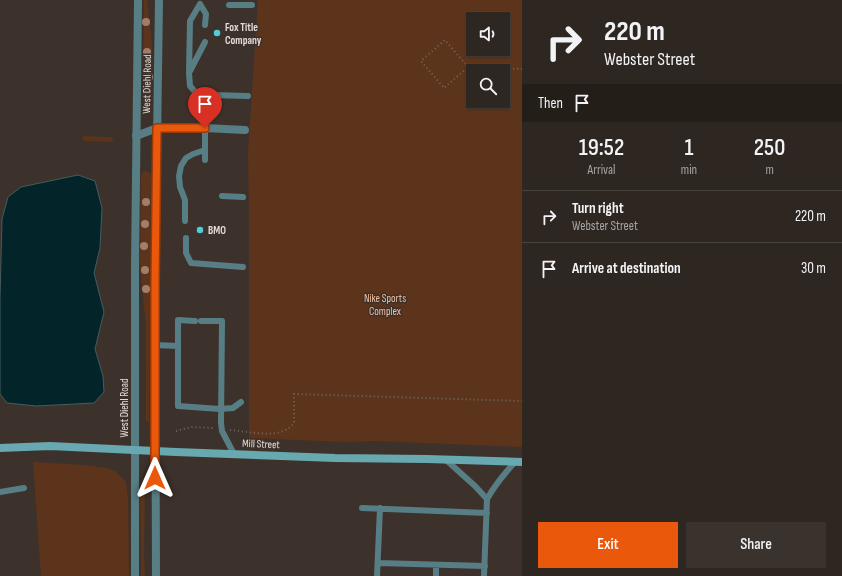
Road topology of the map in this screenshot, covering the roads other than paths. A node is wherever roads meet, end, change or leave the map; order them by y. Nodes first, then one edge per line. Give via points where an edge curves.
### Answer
1 (138, 0) edge
2 (159, 0) edge
3 (229, 5) dead end
4 (252, 6) dead end
5 (204, 25) dead end
6 (203, 42) dead end
7 (189, 73) junction
8 (248, 96) dead end
9 (157, 128) junction
10 (205, 128) junction
11 (245, 130) dead end
12 (136, 136) junction
13 (204, 150) junction
14 (204, 160) dead end
15 (222, 196) dead end
16 (243, 197) dead end
17 (185, 221) dead end
18 (186, 238) dead end
19 (243, 267) dead end
20 (155, 345) junction
21 (178, 346) junction
22 (241, 402) dead end
23 (220, 409) junction
24 (0, 448) edge
25 (135, 450) junction
26 (156, 451) junction
27 (234, 454) junction
28 (445, 460) junction
29 (519, 462) edge
30 (24, 488) dead end
31 (0, 492) edge
32 (487, 499) junction
33 (362, 508) dead end
34 (380, 508) junction
35 (486, 514) junction
36 (378, 563) junction
37 (436, 565) junction
38 (484, 566) junction
39 (136, 576) edge
40 (156, 576) edge
41 (377, 576) edge
42 (436, 576) edge
43 (484, 576) edge

1 - 12 street, West Diehl Road
2 - 9 street, West Diehl Road
3 - 4 lane
5 - 7 lane via 200,4 190,21
6 - 7 lane
7 - 8 lane via 190,86 196,94
9 - 10 street
9 - 12 street
9 - 20 street, West Diehl Road
10 - 11 street
10 - 13 lane
12 - 25 street, West Diehl Road
13 - 14 lane
13 - 17 lane via 186,158 181,166 179,176 185,200
15 - 16 lane
18 - 19 lane via 186,253 191,263
20 - 21 lane
20 - 26 street, West Diehl Road
21 - 23 lane via 178,406
21 - 23 lane via 178,320 222,321
22 - 23 lane via 233,408
23 - 27 lane via 221,429
24 - 25 main road, Mill Street via 50,446
25 - 26 main road, Mill Street
25 - 39 street, West Diehl Road
26 - 27 main road, Mill Street
26 - 40 street, West Diehl Road
27 - 28 main road, Mill Street
28 - 29 main road, Mill Street
28 - 32 lane
29 - 32 lane via 502,476
30 - 31 lane
32 - 35 lane
33 - 34 lane
34 - 35 lane
34 - 36 lane
35 - 38 lane
36 - 37 lane
36 - 41 lane
37 - 38 lane
37 - 42 lane
38 - 43 lane

